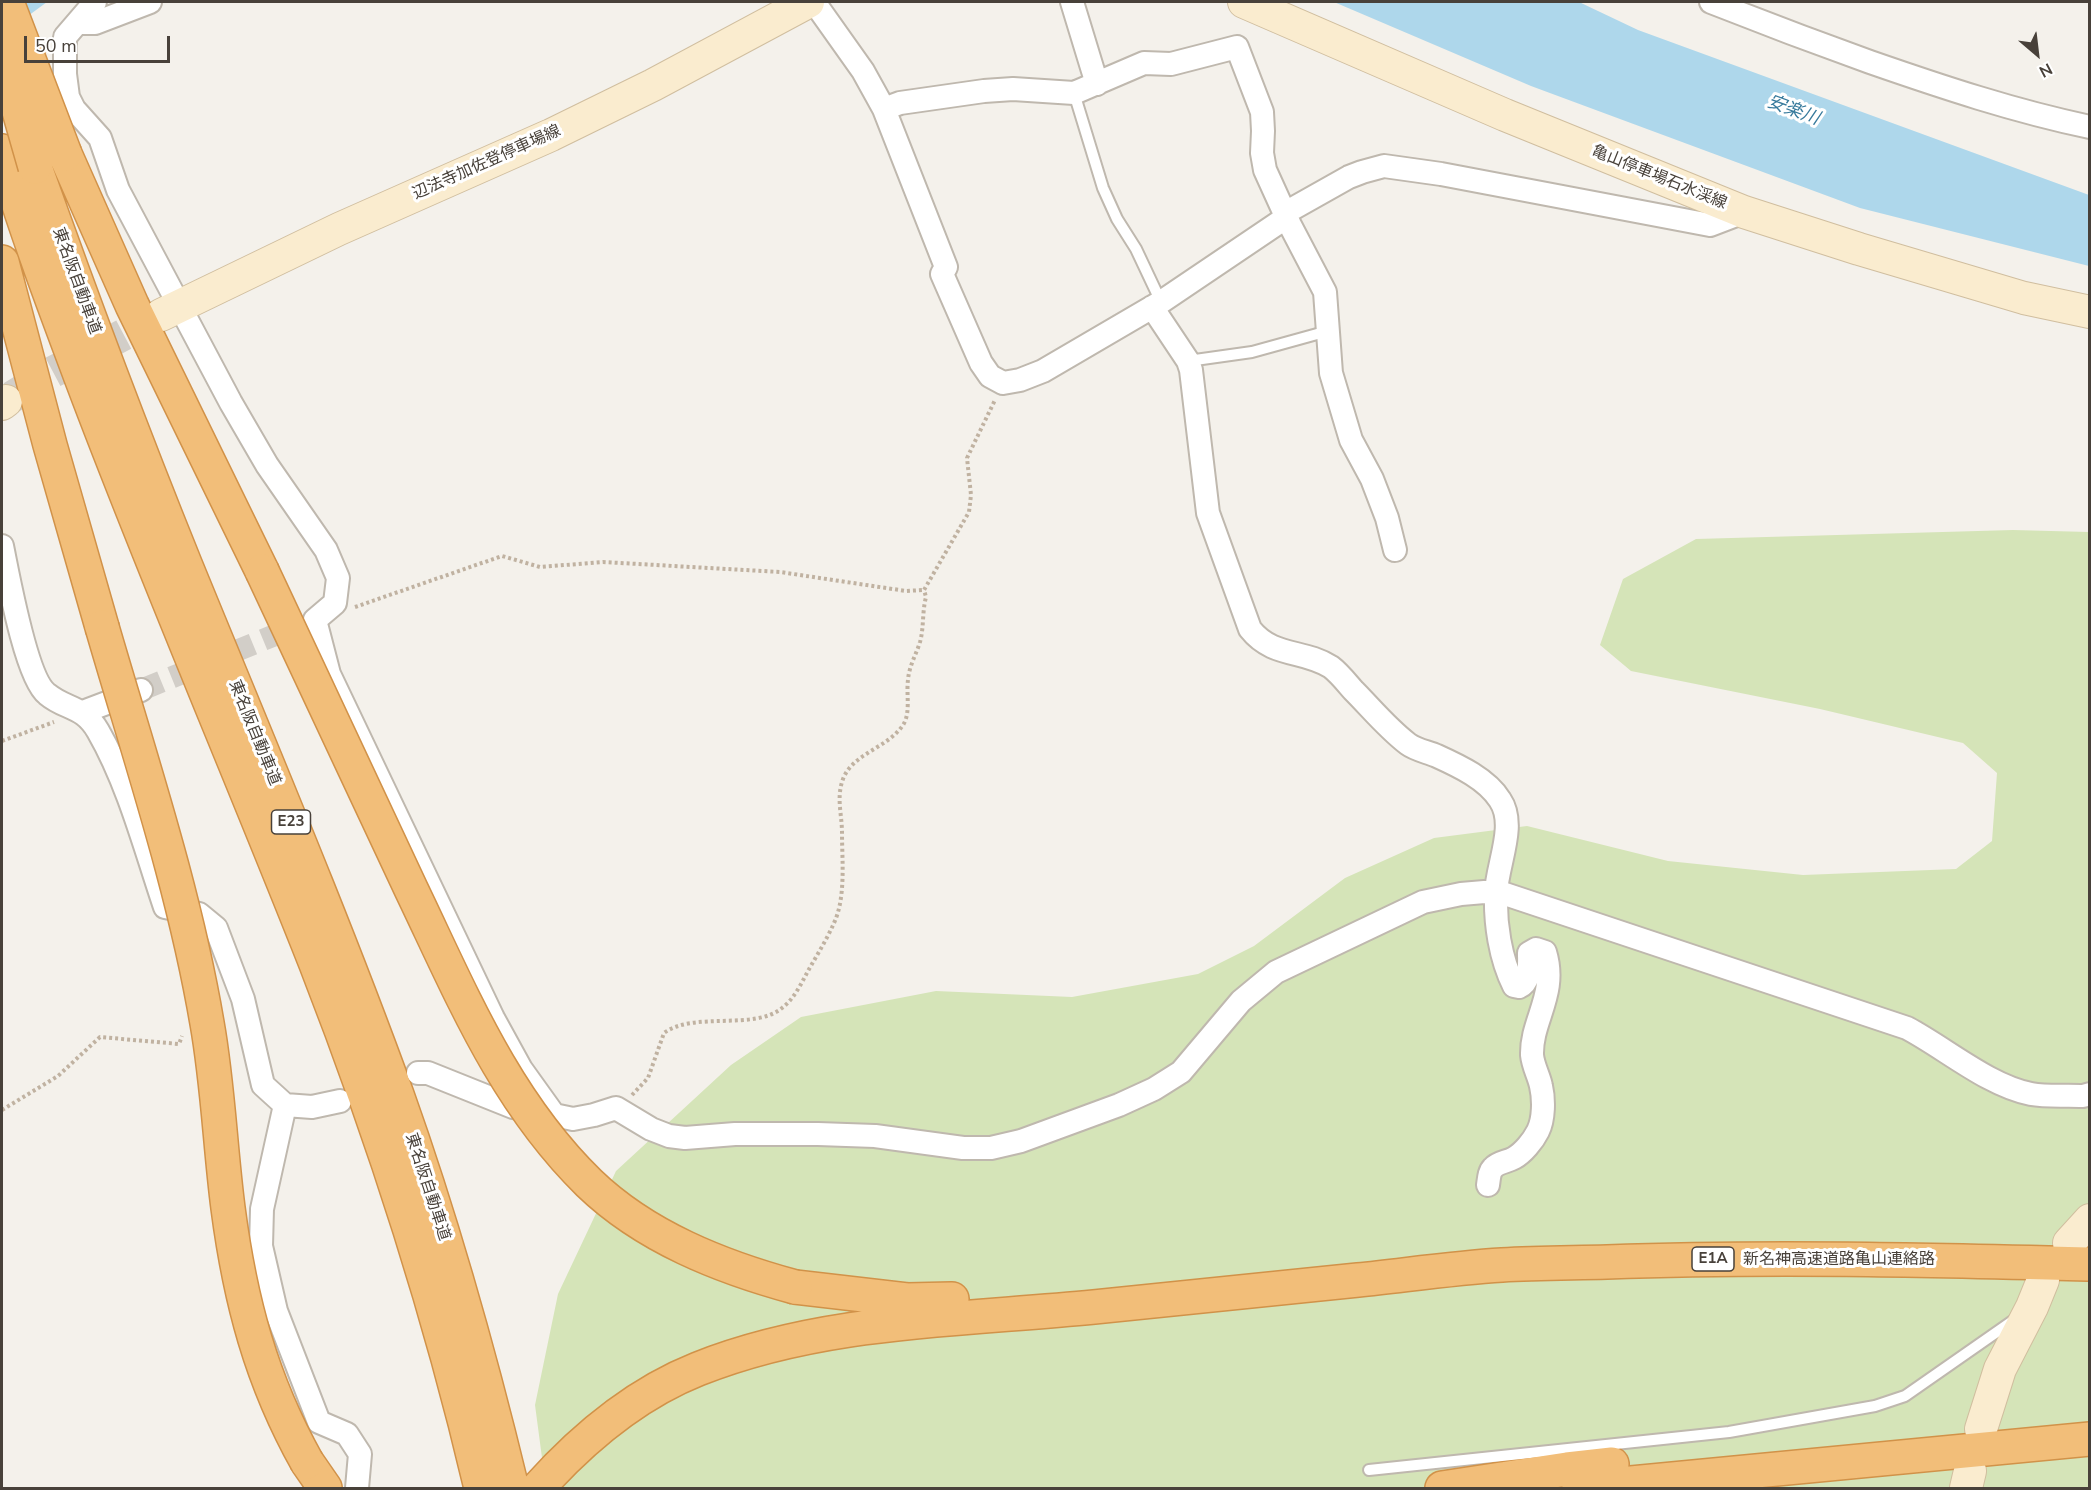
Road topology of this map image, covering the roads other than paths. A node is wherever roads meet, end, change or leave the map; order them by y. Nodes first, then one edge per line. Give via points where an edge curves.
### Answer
1 (7, 2) edge
2 (95, 2) edge
3 (150, 2) edge
4 (808, 2) edge
5 (814, 2) edge
6 (1072, 2) edge
7 (1244, 2) edge
8 (1712, 2) edge
9 (77, 23) junction
10 (2, 52) edge
11 (65, 74) junction
12 (1097, 84) junction
13 (1074, 93) junction
14 (884, 109) junction
15 (2, 110) edge
16 (2090, 127) edge
17 (2, 151) edge
18 (24, 177) junction
19 (1744, 212) junction
20 (1286, 215) junction
21 (2, 262) edge
22 (1156, 304) junction
23 (170, 310) junction
24 (2090, 312) edge
25 (1329, 331) junction
26 (1188, 361) junction
27 (2, 546) edge
28 (1395, 550) dead end
29 (315, 620) junction
30 (274, 635) tunnel mouth
31 (141, 690) tunnel mouth
32 (83, 712) junction
33 (1496, 891) junction
34 (418, 1073) dead end
35 (2090, 1094) edge
36 (340, 1101) dead end
37 (285, 1105) junction
38 (554, 1116) junction
39 (1488, 1185) dead end
40 (2090, 1220) edge
41 (2079, 1254) edge
42 (1337, 1282) junction
43 (2037, 1294) joint
44 (1981, 1429) dead end
45 (2090, 1439) edge
46 (1369, 1470) dead end
47 (1962, 1471) edge
48 (325, 1488) edge
49 (357, 1488) edge
50 (481, 1488) edge
51 (512, 1488) edge
52 (538, 1488) edge
53 (1442, 1488) edge
54 (1579, 1488) edge

1 - 42 highway, bridge via 64,154 132,305 480,1032 530,1115 590,1184 663,1237 724,1265 795,1287 907,1300
2 - 9 street
3 - 9 street via 95,23
4 - 23 main road, 辺法寺加佐登停車場線 via 602,110 339,228
5 - 14 street via 863,70
6 - 12 street
7 - 19 main road, 亀山停車場石水渓線 via 1505,115
8 - 16 street via 1922,80
9 - 11 street via 65,37
10 - 18 highway, 東名阪自動車道 / E23, bridge
11 - 15 street via 53,75
11 - 23 street via 68,97 100,138
12 - 13 street
12 - 20 street via 1144,63 1171,64 1237,47 1262,112 1265,170
13 - 14 street via 984,91 900,103
13 - 22 lane via 1103,188 1136,249
14 - 22 street via 946,267 942,274 990,376 1003,383 1043,371
17 - 18 highway, 東名阪自動車道 / E23
18 - 50 highway, 東名阪自動車道 / E23 via 98,423 370,1107 440,1326
18 - 51 highway, 東名阪自動車道 / E23 via 75,280 397,1096 467,1316
19 - 20 street via 1710,225 1384,166 1349,177
19 - 24 main road, 亀山停車場石水渓線 via 2024,298
20 - 22 street
20 - 25 street via 1325,292
21 - 48 highway, bridge via 186,924 218,1097 228,1208 249,1322 263,1370 286,1424
22 - 26 street
23 - 29 street via 267,465 326,550 338,578 335,603
25 - 26 lane via 1252,352
25 - 28 street via 1331,373 1344,420 1376,489
26 - 33 street via 1208,513 1250,629 1278,650 1331,667 1410,746 1464,769 1493,791 1508,814
27 - 32 street via 27,659 45,694
29 - 30 street
29 - 38 street via 329,674 493,1018 521,1069
31 - 32 street
32 - 37 street via 97,729 129,800 165,907 199,914 216,928 243,999 263,1084
33 - 35 street via 1907,1028 2010,1088 2031,1094
33 - 38 street via 1423,902 1276,972 1241,1001 1181,1072 1154,1089 1097,1113 1001,1146 963,1148 875,1136 818,1134 685,1138 651,1129 616,1108 573,1119
33 - 39 street via 1502,951 1514,986 1525,985 1529,953 1536,950 1545,952 1549,977 1532,1057 1543,1102 1539,1129 1515,1158 1494,1166
34 - 38 street via 428,1073 513,1107
36 - 37 street via 312,1107
37 - 49 street via 262,1209 261,1246 276,1311 319,1422 347,1434 360,1454
40 - 41 main road
41 - 42 highway, 新名神高速道路亀山連絡路 / E1A via 1502,1265
42 - 52 highway via 926,1321 784,1343 695,1370 655,1390 596,1431
43 - 44 main road via 2000,1369
43 - 46 lane via 1905,1396 1875,1406 1730,1432
45 - 47 highway
47 - 53 highway via 1828,1449 1694,1455
47 - 54 highway

